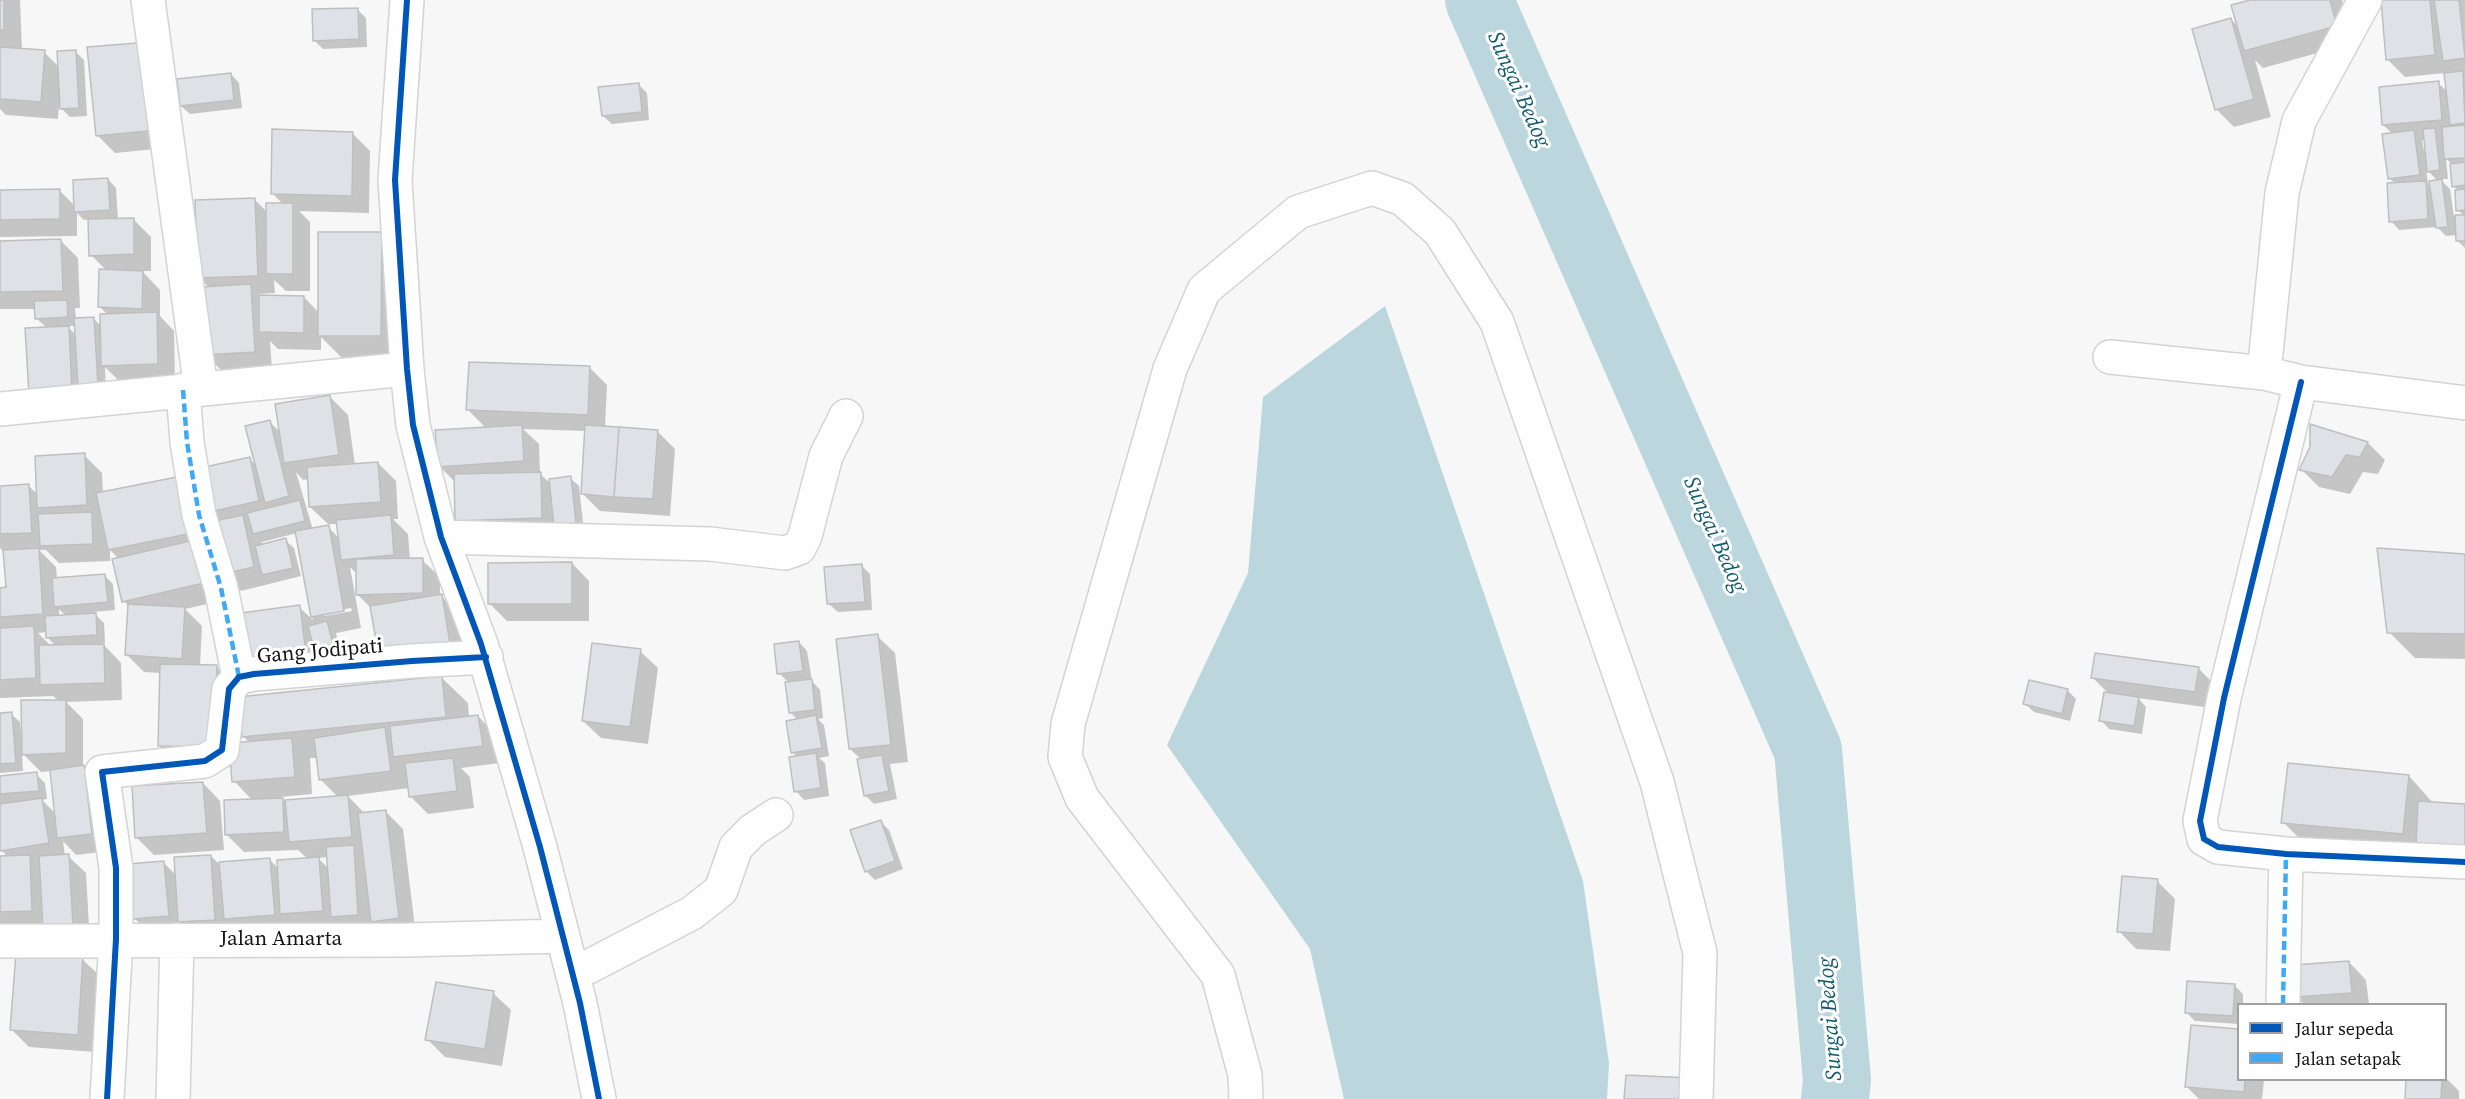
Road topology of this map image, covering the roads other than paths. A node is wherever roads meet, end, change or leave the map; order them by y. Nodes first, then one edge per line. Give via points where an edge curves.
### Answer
1 (148, 0) edge
2 (407, 0) edge
3 (2365, 0) edge
4 (2110, 357) dead end
5 (407, 369) junction
6 (2264, 373) junction
7 (2301, 382) junction
8 (192, 390) junction
9 (2465, 403) edge
10 (0, 409) edge
11 (846, 416) dead end
12 (441, 537) junction
13 (486, 657) junction
14 (239, 677) junction
15 (776, 815) dead end
16 (2286, 854) junction
17 (2465, 862) edge
18 (562, 936) junction
19 (116, 939) junction
20 (177, 940) junction
21 (0, 941) edge
22 (572, 972) junction
23 (2283, 1003) edge
24 (107, 1099) edge
25 (173, 1099) edge
26 (599, 1099) edge
27 (1246, 1099) edge
28 (1696, 1099) edge

1 - 8 street
2 - 5 street via 395,180
3 - 6 street via 2299,121 2282,193
4 - 6 street
5 - 8 street
5 - 12 street via 413,425
6 - 7 street
7 - 9 street
7 - 16 street via 2224,698 2200,821 2204,839 2218,847
8 - 10 street
8 - 14 street via 187,442 199,515 221,588
11 - 12 street via 826,456 805,536 799,548 785,553 710,544
12 - 13 street
13 - 14 street, Gang Jodipati
13 - 18 street
14 - 19 street, Gang Jodipati via 229,689 222,750 206,761 102,772 116,868
15 - 22 street via 736,847 721,890 692,913
16 - 17 street
16 - 23 street
18 - 20 street, Jalan Amarta
18 - 22 street
19 - 20 street, Jalan Amarta
19 - 21 street, Jalan Amarta
19 - 24 street
20 - 25 street
22 - 26 street
27 - 28 street via 1245,1075 1218,975 1082,798 1065,757 1068,724 1170,369 1204,290 1298,212 1371,188 1403,199 1440,232 1501,333 1657,782 1700,952

